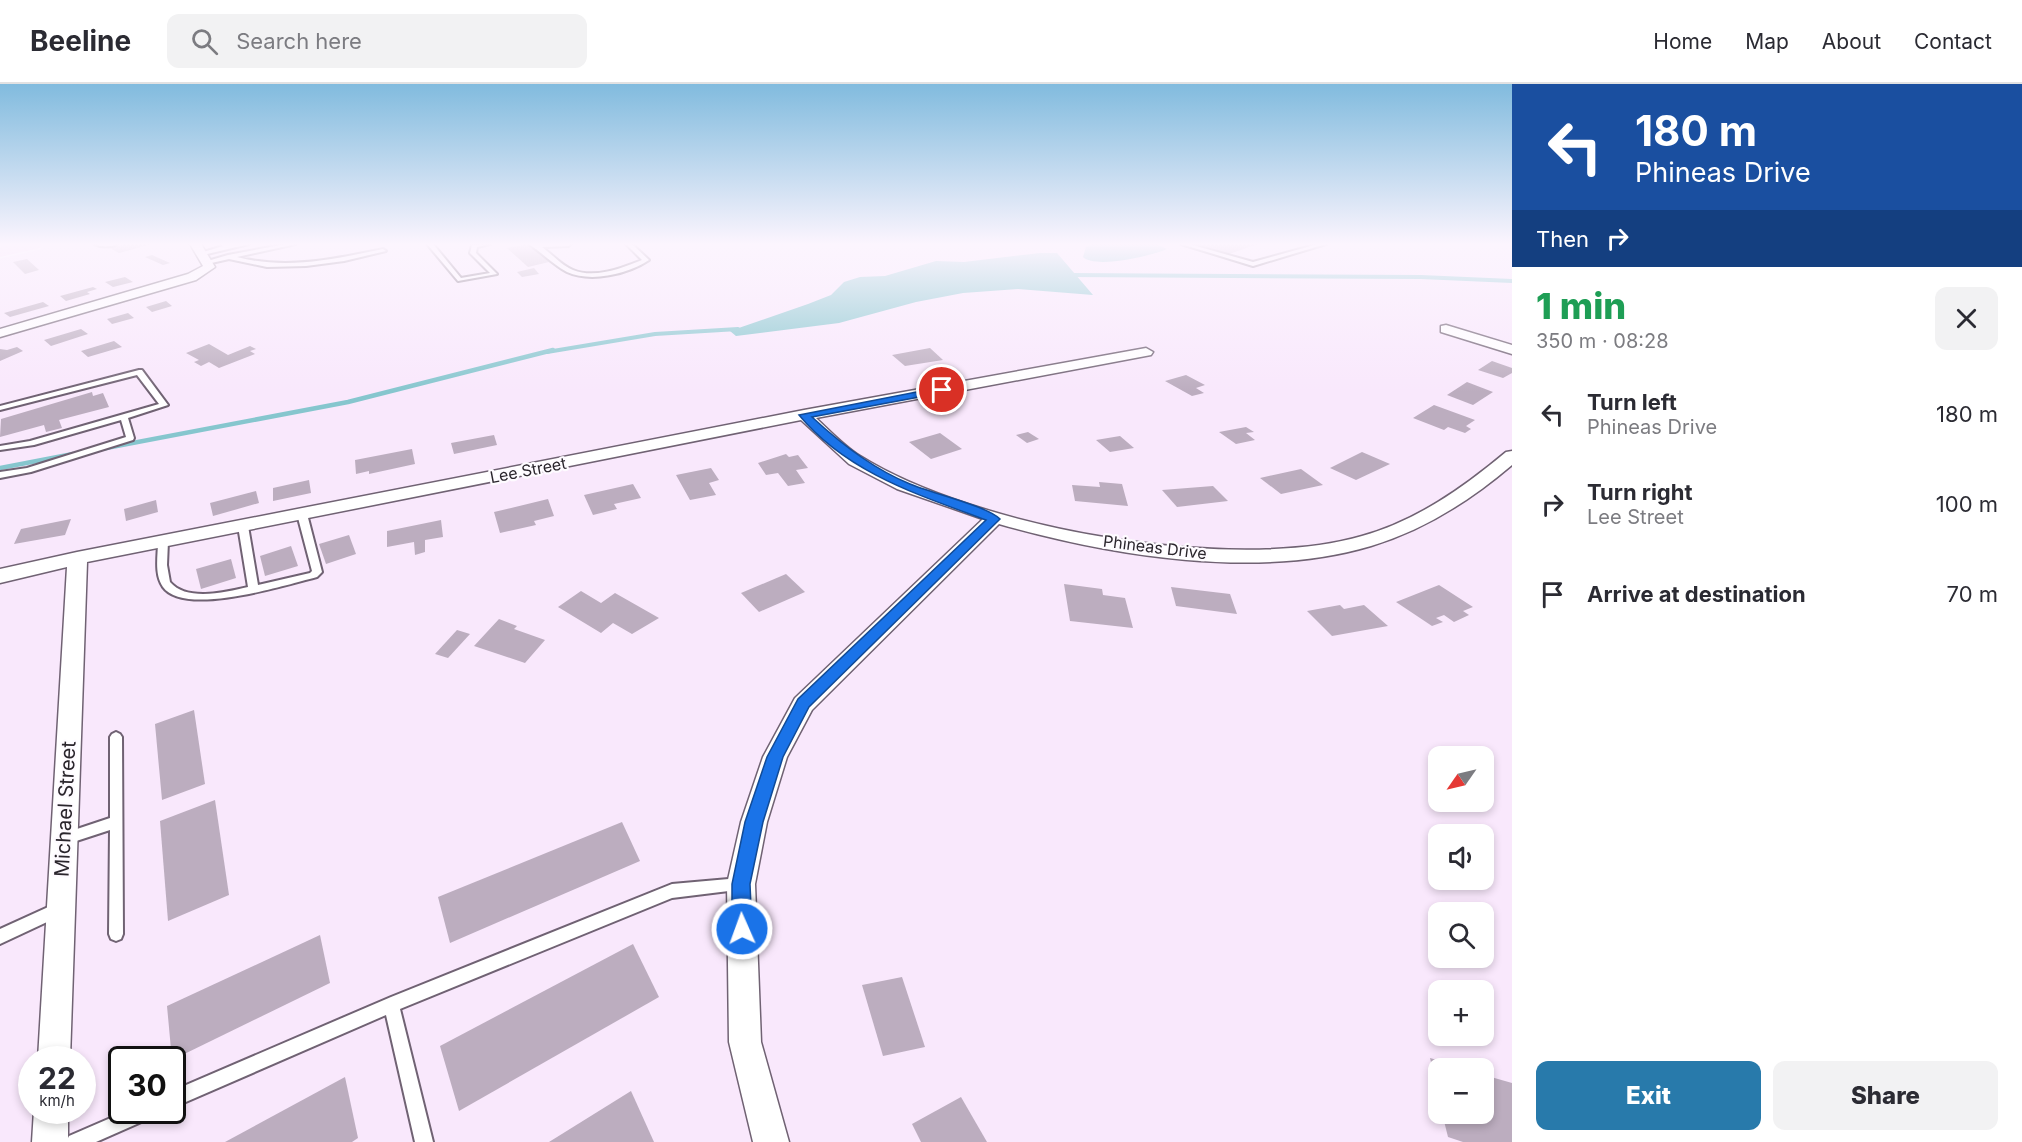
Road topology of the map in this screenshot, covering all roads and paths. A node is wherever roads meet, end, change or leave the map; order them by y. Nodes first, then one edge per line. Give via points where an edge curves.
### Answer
1 (136, 293) edge
2 (1446, 329) dead end
3 (0, 333) edge
4 (1512, 350) edge
5 (1146, 352) dead end
6 (0, 408) edge
7 (804, 415) junction
8 (124, 416) junction
9 (0, 448) edge
10 (1512, 456) edge
11 (0, 475) edge
12 (303, 514) junction
13 (994, 519) junction
14 (243, 526) junction
15 (163, 541) junction
16 (77, 558) junction
17 (0, 576) edge
18 (253, 588) junction
19 (116, 737) dead end
20 (117, 822) junction
21 (64, 840) junction
22 (741, 884) junction
23 (60, 909) junction
24 (116, 934) dead end
25 (0, 937) edge
26 (391, 1005) junction
27 (55, 1046) edge
28 (186, 1094) edge
29 (51, 1124) edge
30 (117, 1124) edge
31 (50, 1142) edge
32 (75, 1142) edge
33 (424, 1142) edge
34 (771, 1142) edge

1 - 3 street
2 - 4 street
5 - 7 street, Lee Street
6 - 8 lane via 139,372 164,405
7 - 12 street, Lee Street
7 - 13 street, Phineas Drive via 837,446 878,473
8 - 9 lane
8 - 11 lane via 130,438
10 - 13 street, Phineas Drive via 1464,493 1388,534 1363,543 1302,553 1166,550 1110,543
12 - 14 street, Lee Street
12 - 18 lane via 317,572
13 - 22 street via 803,704 775,757 754,822
14 - 15 street, Lee Street
14 - 18 lane
15 - 16 street, Lee Street
15 - 18 lane via 162,571 166,586 175,594 189,598 218,596
16 - 17 street, Lee Street
16 - 21 street, Michael Street
19 - 20 lane
20 - 21 lane
20 - 24 lane
21 - 23 street, Michael Street
22 - 26 lane via 672,891
22 - 34 street via 745,1042
23 - 25 lane
23 - 27 street, Michael Street
26 - 28 lane
26 - 33 lane
29 - 31 street
30 - 32 lane

